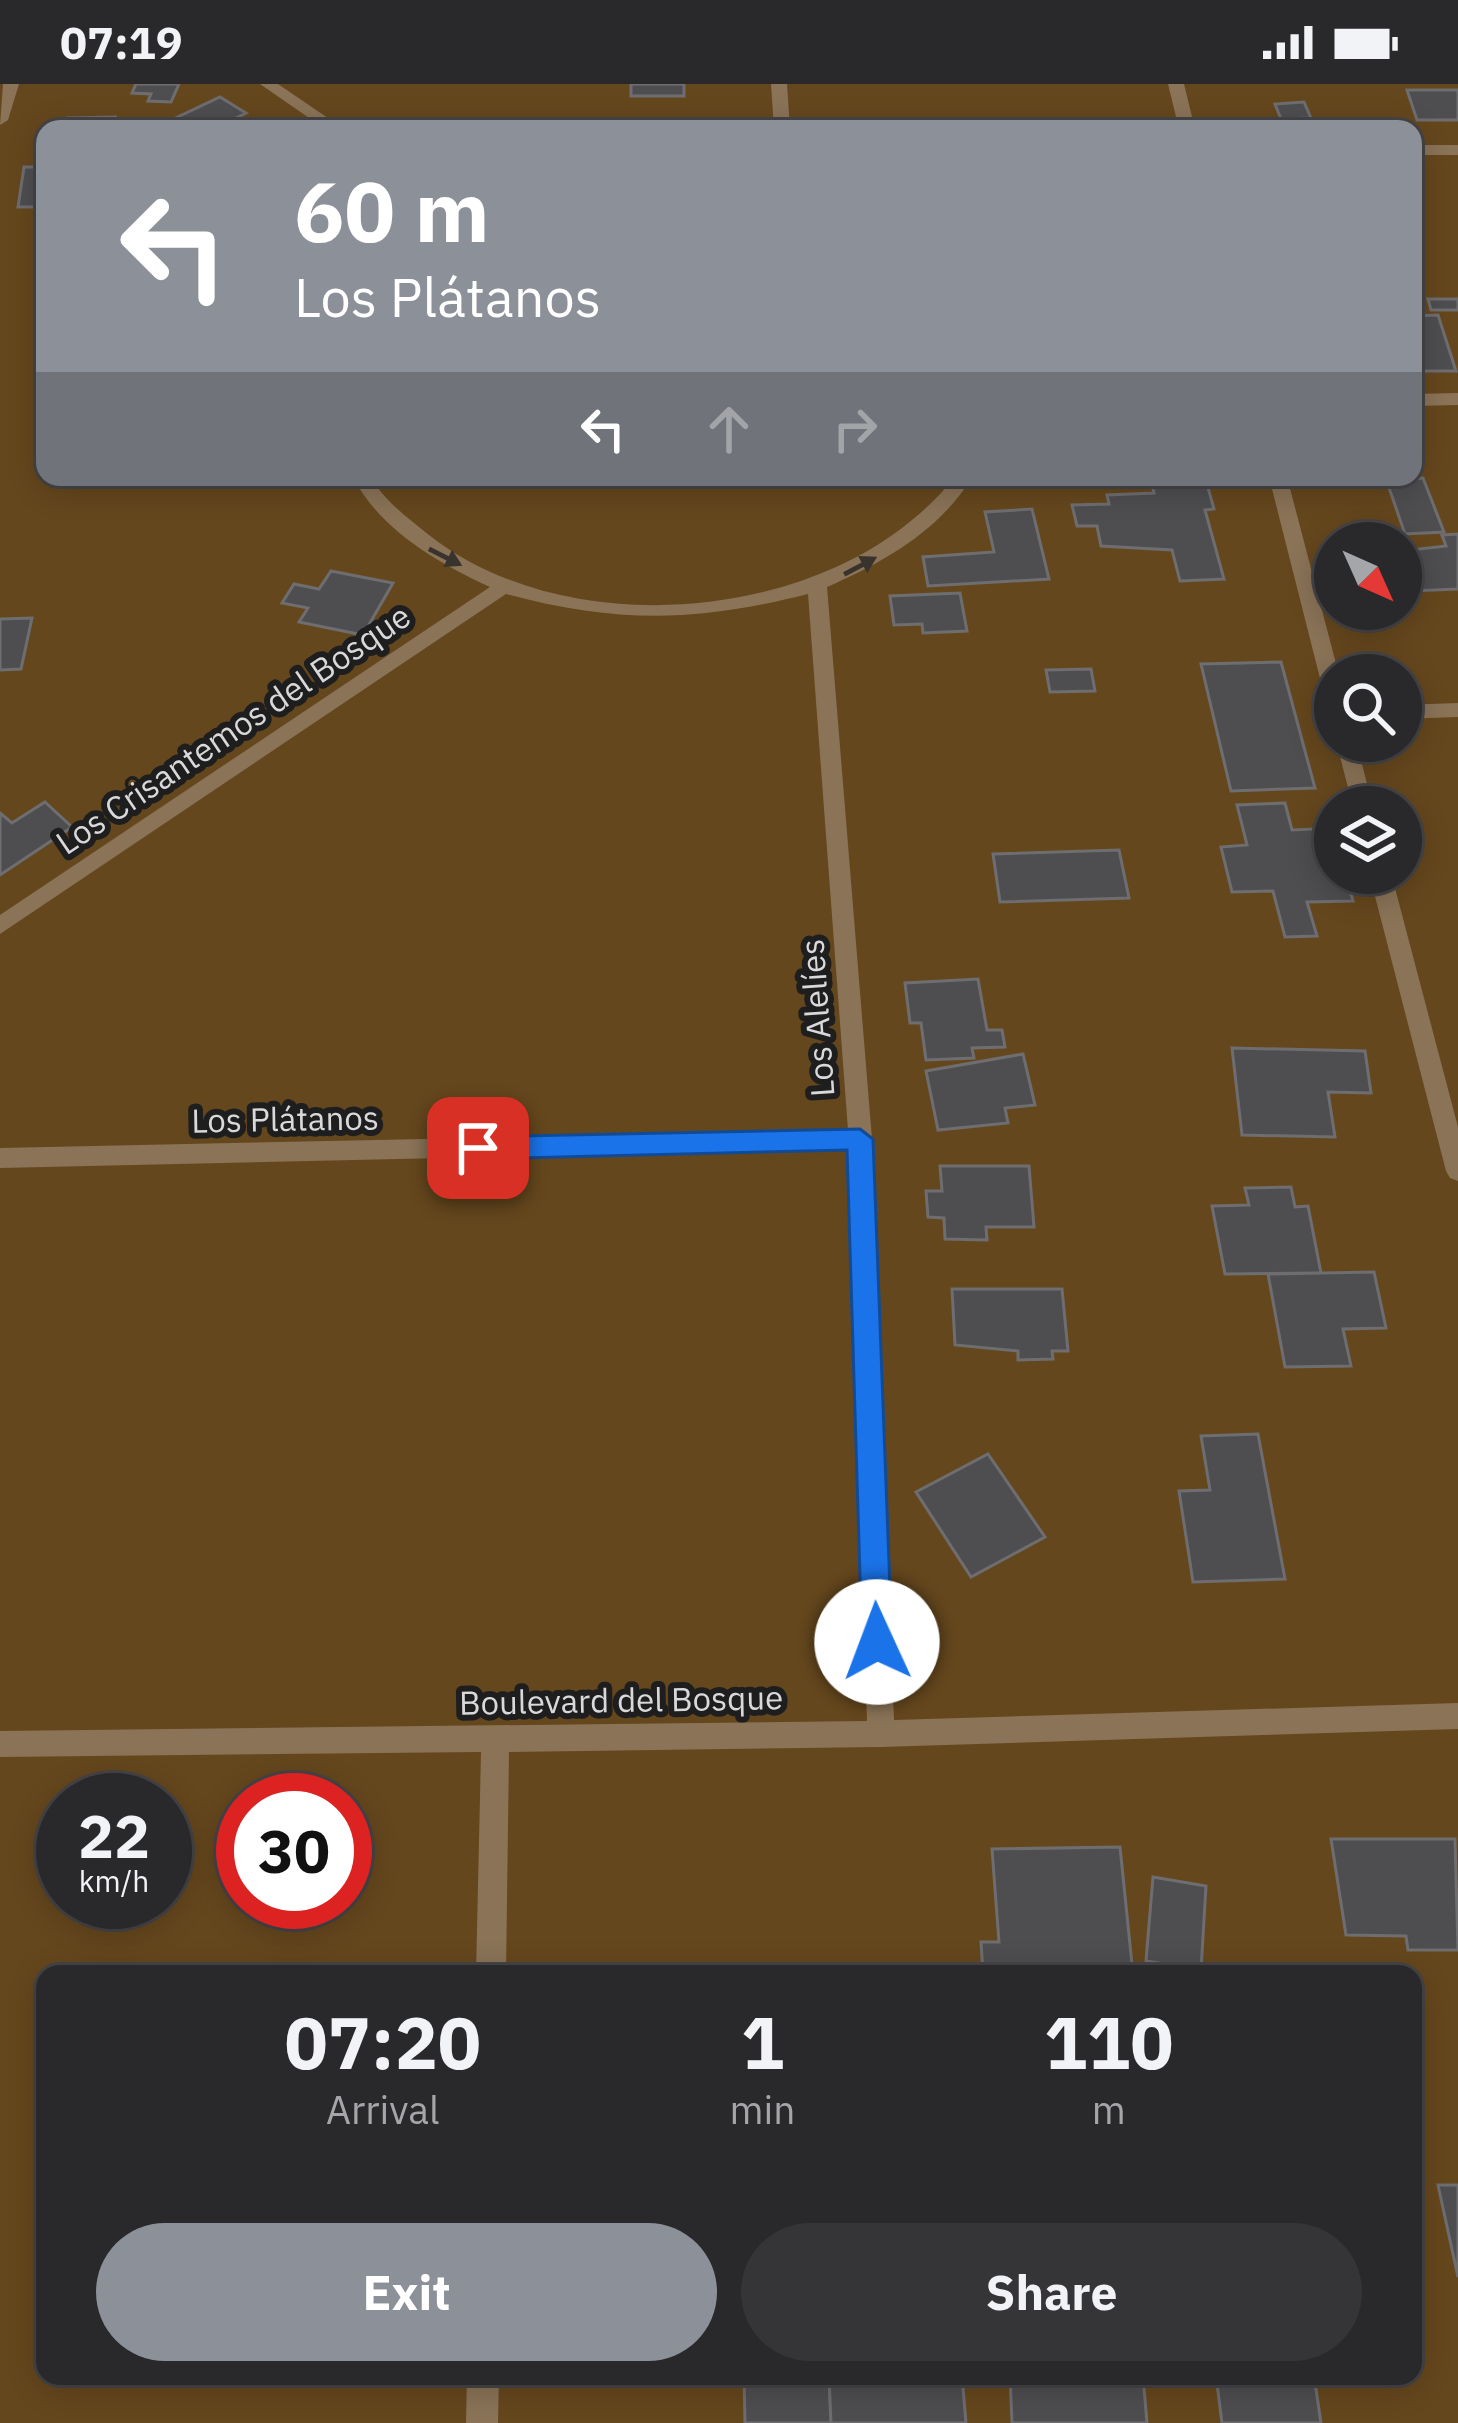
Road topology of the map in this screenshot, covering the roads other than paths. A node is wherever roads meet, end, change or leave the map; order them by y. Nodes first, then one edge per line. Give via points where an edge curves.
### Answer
1 (11, 84) edge
2 (268, 84) edge
3 (778, 84) edge
4 (1176, 84) edge
5 (0, 120) edge
6 (322, 120) edge
7 (781, 120) edge
8 (1185, 120) edge
9 (1422, 150) edge
10 (1458, 150) edge
11 (1458, 399) edge
12 (1422, 400) edge
13 (370, 486) edge
14 (955, 486) edge
15 (1280, 486) edge
16 (817, 586) junction
17 (503, 587) junction
18 (1324, 654) edge
19 (1458, 710) edge
20 (1422, 711) edge
21 (1387, 894) edge
22 (0, 926) edge
23 (1452, 1127) edge
24 (860, 1139) junction
25 (0, 1158) edge
26 (1458, 1172) edge
27 (1458, 1716) edge
28 (880, 1733) junction
29 (495, 1738) junction
30 (0, 1744) edge
31 (490, 1965) edge
32 (483, 2385) edge
33 (482, 2423) edge

1 - 5 street
2 - 6 street
3 - 7 street
4 - 8 street
9 - 10 street
11 - 12 street
13 -> 17 street via 421,544
16 -> 14 street via 904,541
15 - 18 street
16 - 17 street via 718,609 612,610
16 - 24 street, Los Alelíes
17 - 22 street, Los Crisantemos del Bosque
19 - 20 street
21 - 23 street
23 - 26 street
24 - 25 street, Los Plátanos
24 - 28 street, Los Alelíes
27 - 28 street, Boulevard del Bosque
28 - 29 street, Boulevard del Bosque
29 - 30 street, Boulevard del Bosque
29 - 31 street
32 - 33 street

